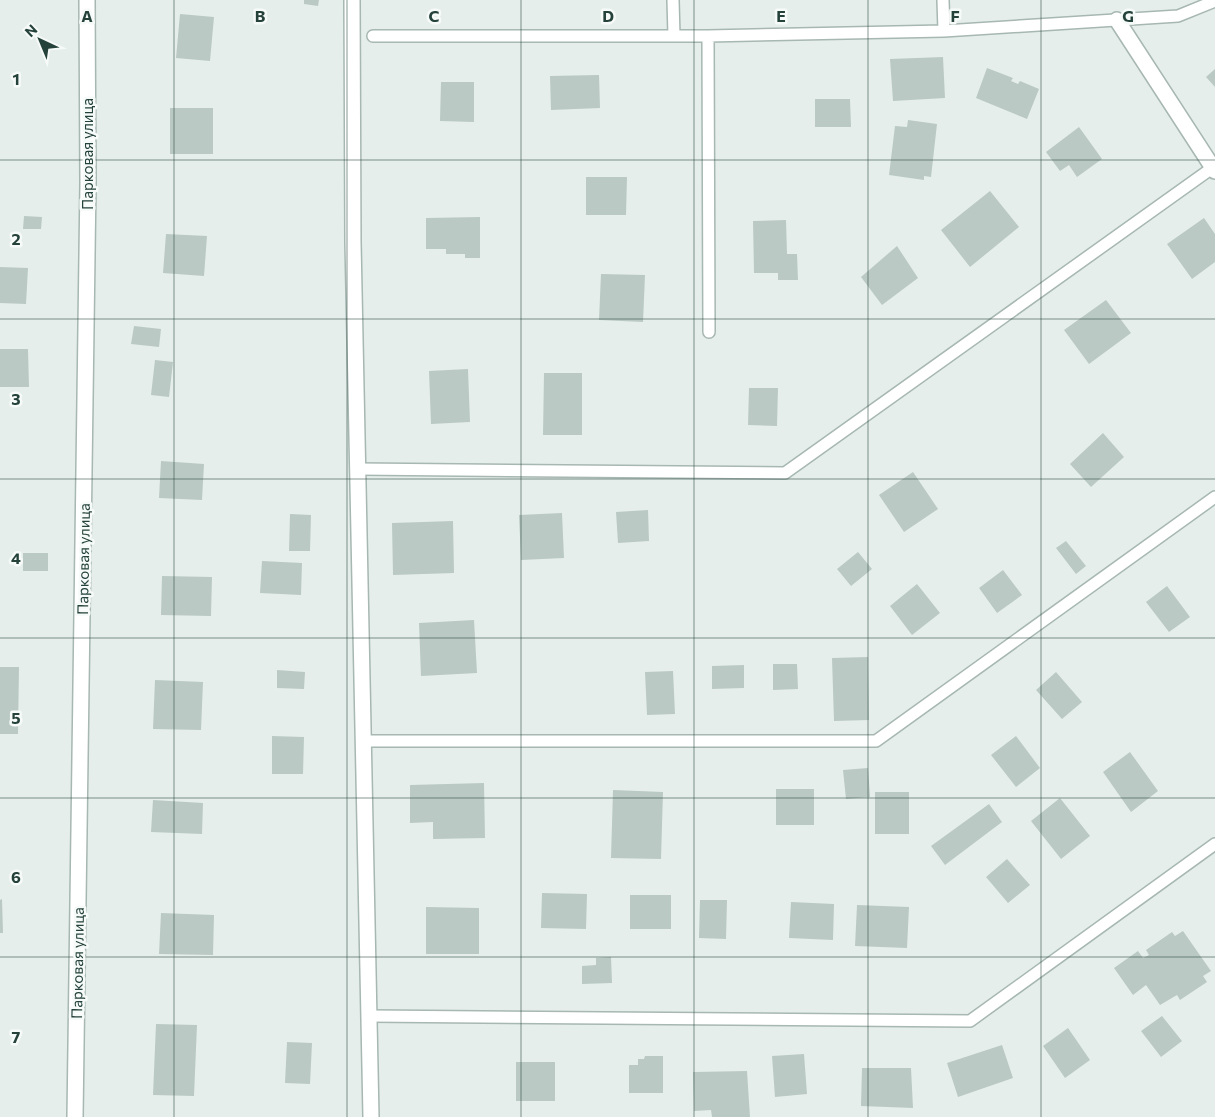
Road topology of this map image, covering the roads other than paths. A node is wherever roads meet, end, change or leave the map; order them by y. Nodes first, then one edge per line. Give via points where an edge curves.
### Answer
1 (87, 0) edge
2 (352, 0) edge
3 (673, 0) edge
4 (944, 0) edge
5 (1215, 1) edge
6 (1117, 20) junction
7 (944, 31) junction
8 (373, 36) dead end
9 (674, 36) junction
10 (708, 36) junction
11 (1214, 168) edge
12 (709, 332) dead end
13 (358, 469) junction
14 (1215, 497) edge
15 (363, 741) junction
16 (1215, 844) edge
17 (369, 1016) junction
18 (75, 1117) edge
19 (371, 1117) edge

1 - 18 street, Парковая улица via 88,184
2 - 13 street
3 - 9 lane
4 - 7 lane
5 - 6 lane via 1178,16
6 - 7 lane
6 - 11 street
7 - 10 lane
8 - 9 lane
9 - 10 lane
10 - 12 lane
11 - 13 lane via 785,473
13 - 15 street
14 - 15 lane via 876,741
15 - 17 street
16 - 17 lane via 970,1021
17 - 19 street

